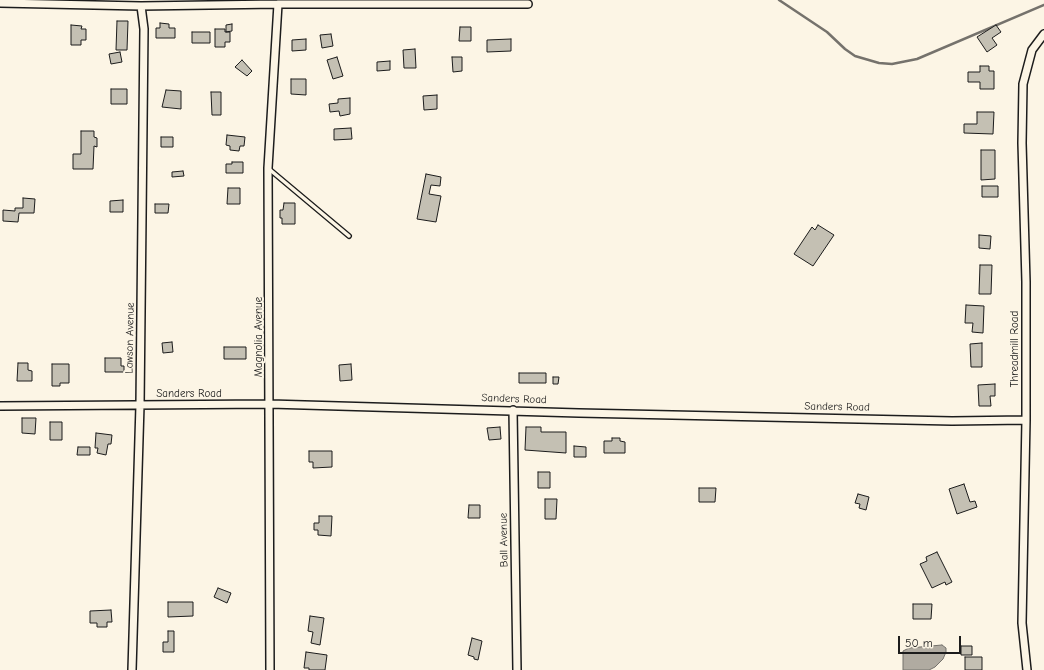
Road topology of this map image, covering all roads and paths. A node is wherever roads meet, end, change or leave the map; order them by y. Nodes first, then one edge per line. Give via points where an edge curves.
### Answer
1 (62, 2) edge
2 (213, 2) edge
3 (258, 2) edge
4 (286, 2) edge
5 (0, 3) edge
6 (141, 3) edge
7 (165, 3) edge
8 (278, 4) junction
9 (528, 4) dead end
10 (1044, 34) edge
11 (268, 168) junction
12 (349, 236) dead end
13 (270, 404) junction
14 (140, 405) junction
15 (0, 406) edge
16 (513, 410) junction
17 (1026, 420) junction
18 (132, 670) edge
19 (270, 670) edge
20 (517, 670) edge
21 (1027, 670) edge

1 - 5 street
1 - 6 street
2 - 3 street
2 - 7 street
3 - 8 street
4 - 8 street
4 - 9 street
6 - 7 street
6 - 14 street, Lawson Avenue via 144,29
8 - 11 street, Magnolia Avenue
10 - 17 street, Threadmill Road via 1032,50 1023,84
11 - 12 lane
11 - 13 street, Magnolia Avenue
13 - 14 street, Sanders Road
13 - 16 street, Sanders Road
13 - 19 street, Magnolia Avenue
14 - 15 street, Sanders Road
14 - 18 street, Lawson Avenue
16 - 17 street, Sanders Road via 952,421
16 - 20 street, Ball Avenue
17 - 21 street, Threadmill Road via 1022,623

